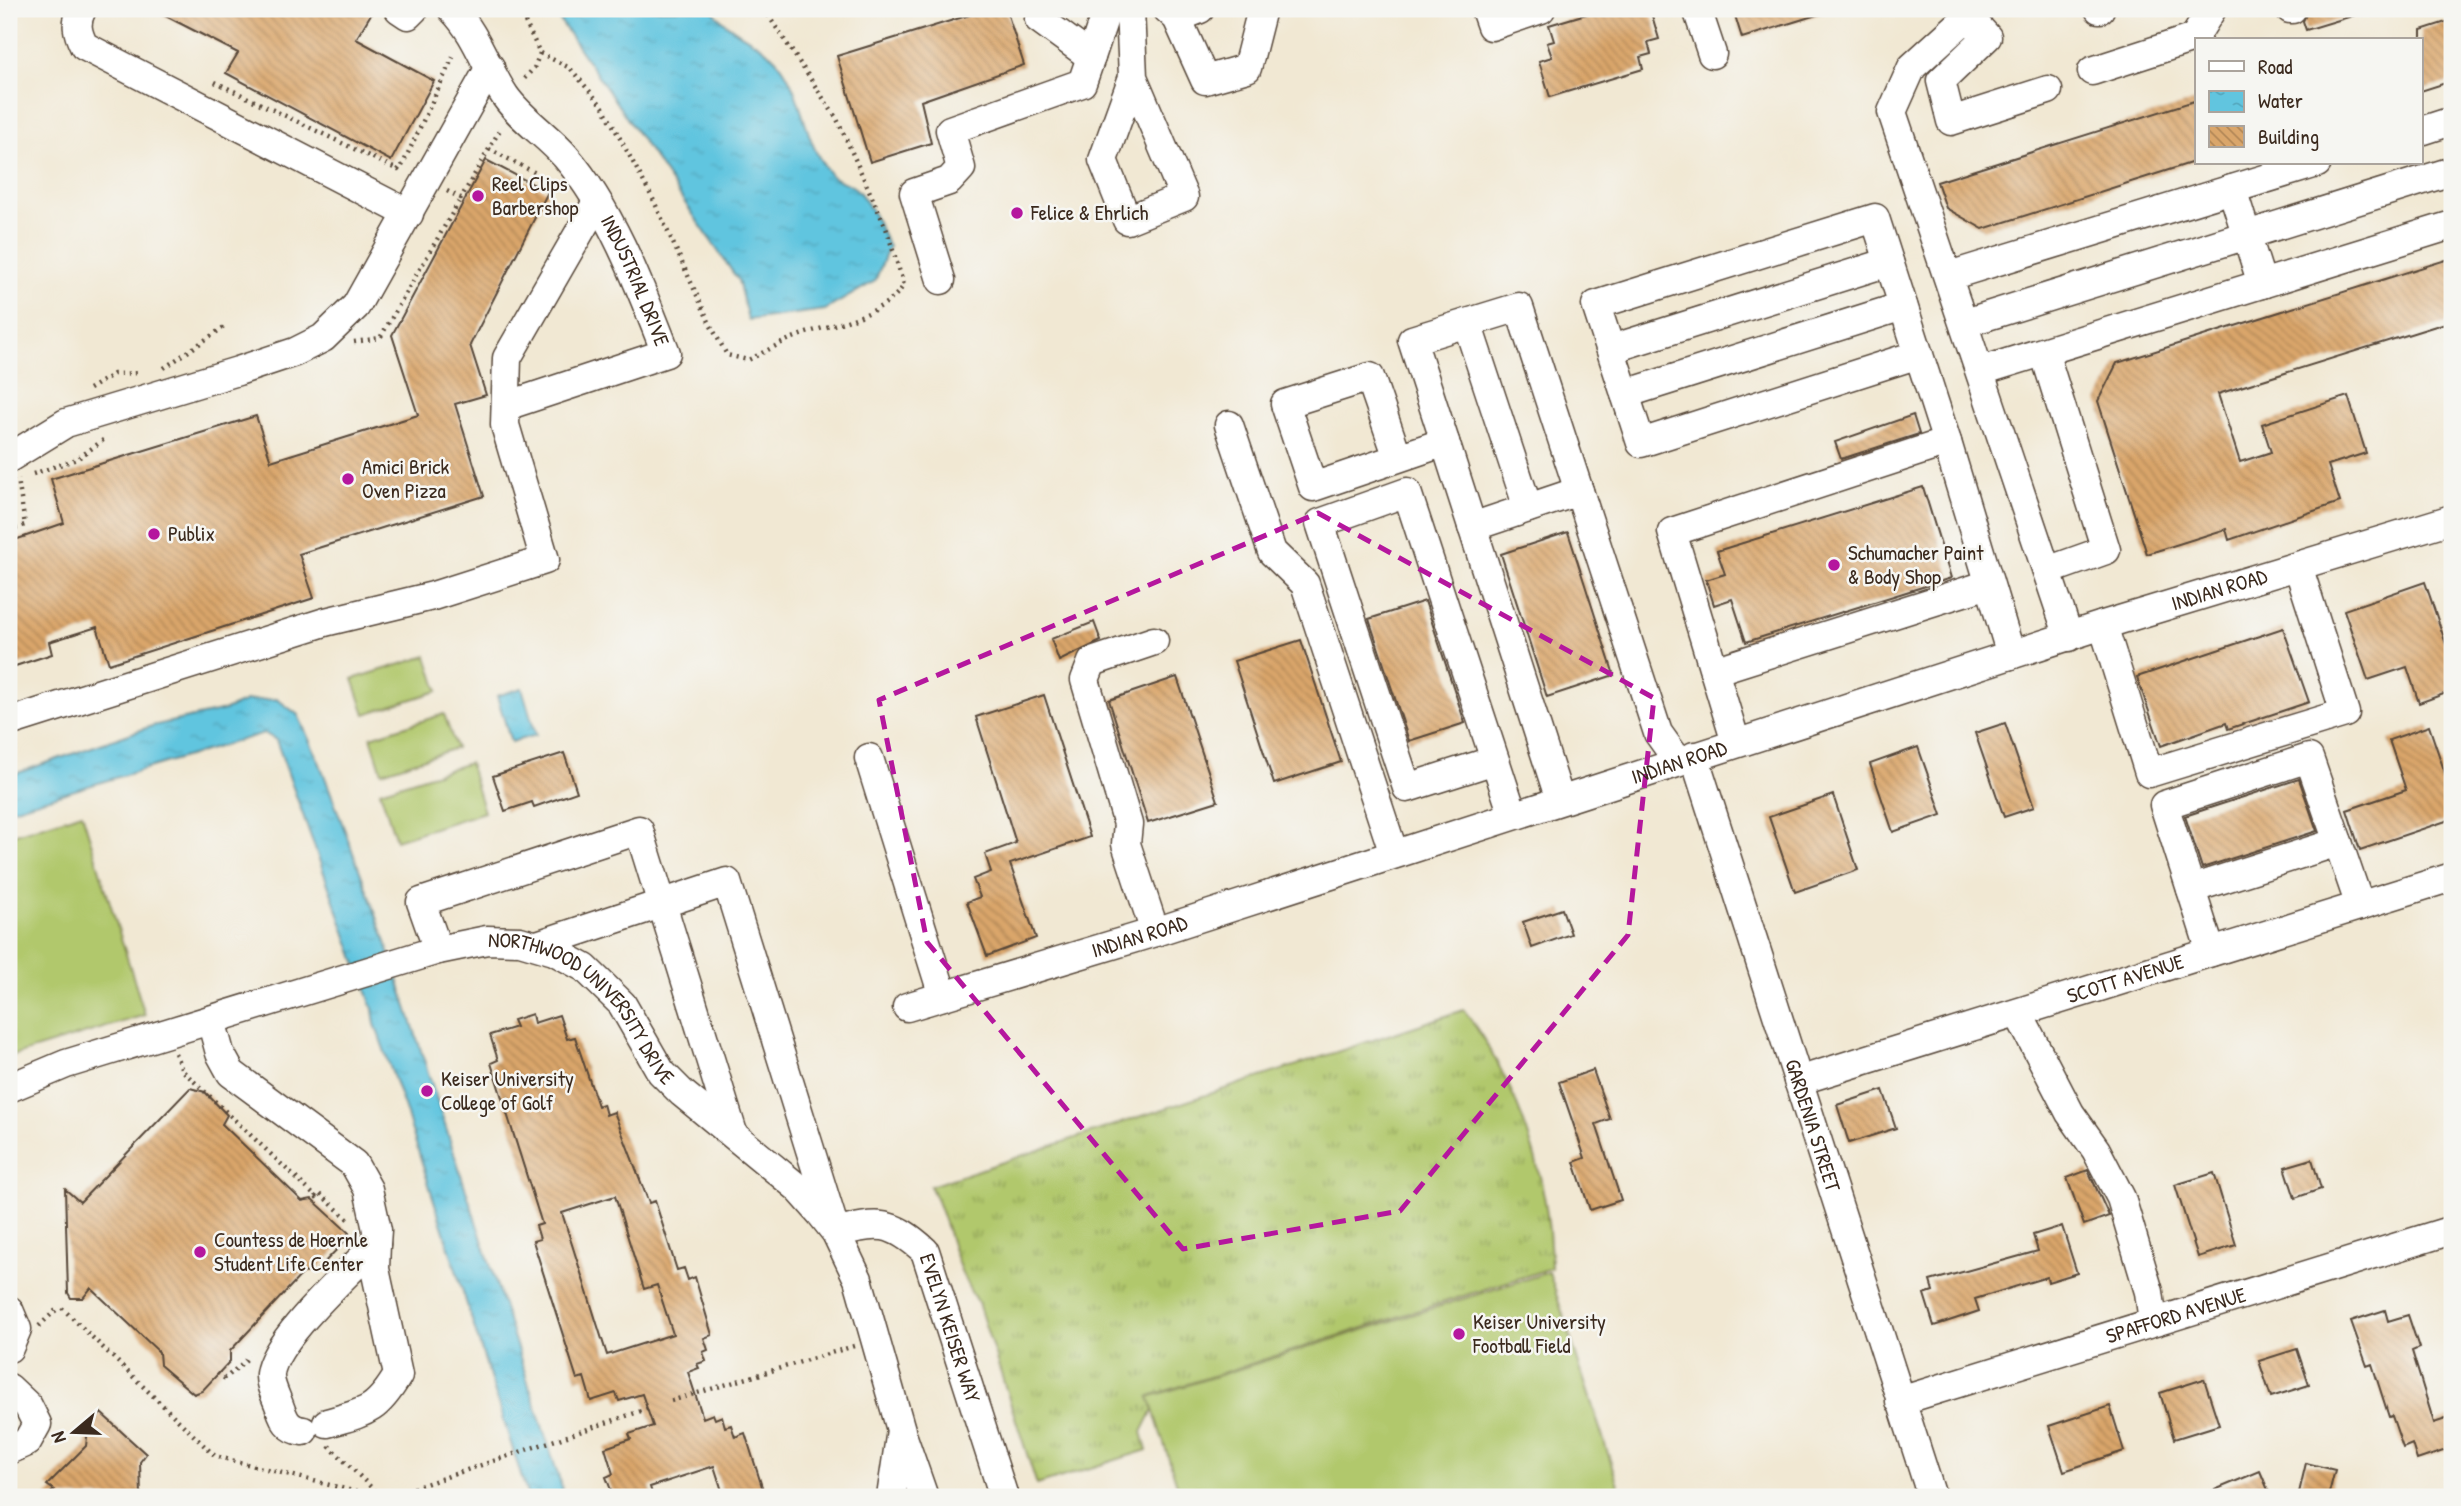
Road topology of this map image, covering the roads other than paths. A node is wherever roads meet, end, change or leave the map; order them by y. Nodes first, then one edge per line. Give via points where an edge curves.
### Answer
1 (82, 9) edge
2 (399, 9) edge
3 (414, 9) edge
4 (452, 9) edge
5 (1107, 9) edge
6 (1130, 9) edge
7 (1262, 9) edge
8 (1485, 9) edge
9 (1541, 9) edge
10 (1697, 9) edge
11 (2212, 9) edge
12 (1181, 12) edge
13 (1972, 12) edge
14 (1039, 19) dead end
15 (1712, 54) dead end
16 (1091, 57) junction
17 (490, 67) junction
18 (2092, 71) dead end
19 (1133, 77) dead end
20 (2048, 90) dead end
21 (2452, 121) edge
22 (2422, 131) edge
23 (2314, 164) edge
24 (2452, 171) edge
25 (2232, 189) junction
26 (592, 195) junction
27 (409, 214) junction
28 (2452, 225) edge
29 (2247, 235) junction
30 (1889, 261) junction
31 (1949, 276) junction
32 (941, 280) dead end
33 (2262, 284) junction
34 (1903, 306) junction
35 (1467, 323) junction
36 (1965, 323) junction
37 (1611, 349) junction
38 (2044, 352) junction
39 (1919, 354) junction
40 (1981, 371) junction
41 (1625, 394) junction
42 (506, 406) junction
43 (1229, 425) dead end
44 (1444, 442) junction
45 (1947, 442) junction
46 (9, 458) edge
47 (1398, 458) dead end
48 (1579, 491) junction
49 (1528, 508) junction
50 (2452, 519) edge
51 (1472, 527) junction
52 (2298, 566) junction
53 (2047, 571) junction
54 (1989, 583) junction
55 (2103, 625) junction
56 (2069, 637) junction
57 (1154, 641) dead end
58 (2011, 655) junction
59 (1714, 671) junction
60 (9, 722) edge
61 (1736, 743) junction
62 (869, 758) dead end
63 (1686, 759) junction
64 (1495, 760) junction
65 (1560, 800) junction
66 (1513, 815) junction
67 (2338, 842) junction
68 (1394, 854) junction
69 (2452, 877) edge
70 (2191, 890) junction
71 (662, 903) junction
72 (2360, 906) junction
73 (1156, 932) junction
74 (537, 945) junction
75 (438, 950) junction
76 (2211, 952) junction
77 (943, 996) junction
78 (907, 1007) dead end
79 (2018, 1013) junction
80 (211, 1020) junction
81 (1798, 1081) junction
82 (9, 1087) edge
83 (733, 1133) junction
84 (2452, 1230) edge
85 (836, 1233) junction
86 (366, 1235) junction
87 (9, 1310) edge
88 (2153, 1322) junction
89 (9, 1348) edge
90 (9, 1388) edge
91 (1900, 1401) junction
92 (901, 1430) junction
93 (9, 1450) edge
94 (891, 1497) edge
95 (924, 1497) edge
96 (1004, 1497) edge
97 (1932, 1497) edge

1 - 27 street via 77,19 84,46
2 - 3 street via 408,15
4 - 17 street, INDUSTRIAL DRIVE
5 - 16 street
6 - 19 street
7 - 12 street via 1247,68 1205,80
8 - 9 street via 1491,26
10 - 15 street
11 - 18 street via 2194,38
13 - 20 street via 1987,37 1941,81 1951,121
13 - 31 street via 1912,66 1892,112
14 - 16 street
16 - 32 street via 1083,83 950,130 961,168 949,181 914,193
17 - 26 street, INDUSTRIAL DRIVE via 506,97 567,158
17 - 27 street
21 - 22 street
23 - 25 street
24 - 29 street
25 - 29 street
25 - 31 street
26 - 42 street via 507,358
26 - 42 street, INDUSTRIAL DRIVE via 642,292 666,353
27 - 46 street via 356,306 323,338 238,371 66,423
28 - 33 street
29 - 33 street
29 - 36 street
30 - 34 street
30 - 37 street
30 - 37 street via 1875,218 1610,300 1596,305
31 - 36 street
33 - 38 street
34 - 39 street
34 - 41 street
35 - 44 street via 1412,340
35 - 48 street, GARDENIA STREET via 1519,307
35 - 49 street
36 - 40 street
37 - 41 street
38 - 40 street
38 - 53 street via 2106,550
39 - 41 street via 1641,443
39 - 45 street
40 - 53 street
42 - 60 street via 505,425 545,559 433,596 325,622
43 - 68 street via 1272,552 1304,584
44 - 47 street
44 - 51 street
45 - 54 street
45 - 59 street via 1672,532
48 - 49 street
48 - 63 street, GARDENIA STREET via 1658,733
49 - 51 street
50 - 52 street, INDIAN ROAD
51 - 65 street
52 - 55 street, INDIAN ROAD
52 - 55 street via 2345,713 2148,773
53 - 56 street
54 - 58 street
54 - 59 street
55 - 56 street, INDIAN ROAD
56 - 58 street, INDIAN ROAD
57 - 73 street via 1092,663 1086,680 1128,824 1126,844
58 - 61 street, INDIAN ROAD
59 - 61 street
61 - 63 street, INDIAN ROAD
62 - 77 street
63 - 65 street, INDIAN ROAD
63 - 81 street, GARDENIA STREET
64 - 64 street via 1407,492 1320,523 1407,788
64 - 66 street
65 - 66 street, INDIAN ROAD
66 - 68 street, INDIAN ROAD
67 - 70 street
67 - 70 street via 2309,758 2164,805
67 - 72 street
68 - 73 street, INDIAN ROAD
69 - 72 street, SCOTT AVENUE
70 - 76 street
71 - 74 street
71 - 75 street via 639,830 421,902
71 - 83 street
71 - 85 street via 727,882
72 - 76 street, SCOTT AVENUE
73 - 77 street, INDIAN ROAD
74 - 75 street, NORTHWOOD UNIVERSITY DRIVE via 486,940
74 - 83 street, NORTHWOOD UNIVERSITY DRIVE via 570,958 599,978 622,1004 661,1072
75 - 80 street, NORTHWOOD UNIVERSITY DRIVE
76 - 79 street, SCOTT AVENUE
77 - 78 street, INDIAN ROAD
79 - 81 street, SCOTT AVENUE
79 - 88 street via 2121,1198 2150,1292
80 - 82 street, NORTHWOOD UNIVERSITY DRIVE via 66,1064
80 - 86 street via 230,1073 354,1164 368,1189 377,1230
81 - 91 street, GARDENIA STREET
83 - 85 street, NORTHWOOD UNIVERSITY DRIVE via 799,1188
84 - 88 street, SPAFFORD AVENUE
85 - 92 street, NORTHWOOD UNIVERSITY DRIVE via 858,1279
85 - 96 street, EVELYN KEISER WAY via 870,1223 901,1229 925,1251
86 - 86 street via 398,1376 383,1400 366,1412 293,1430 285,1422 270,1376 276,1355
87 - 89 street via 16,1329
88 - 91 street, SPAFFORD AVENUE
90 - 93 street via 28,1406 37,1424 27,1442
91 - 97 street, GARDENIA STREET
92 - 94 street, NORTHWOOD UNIVERSITY DRIVE
92 - 95 street

